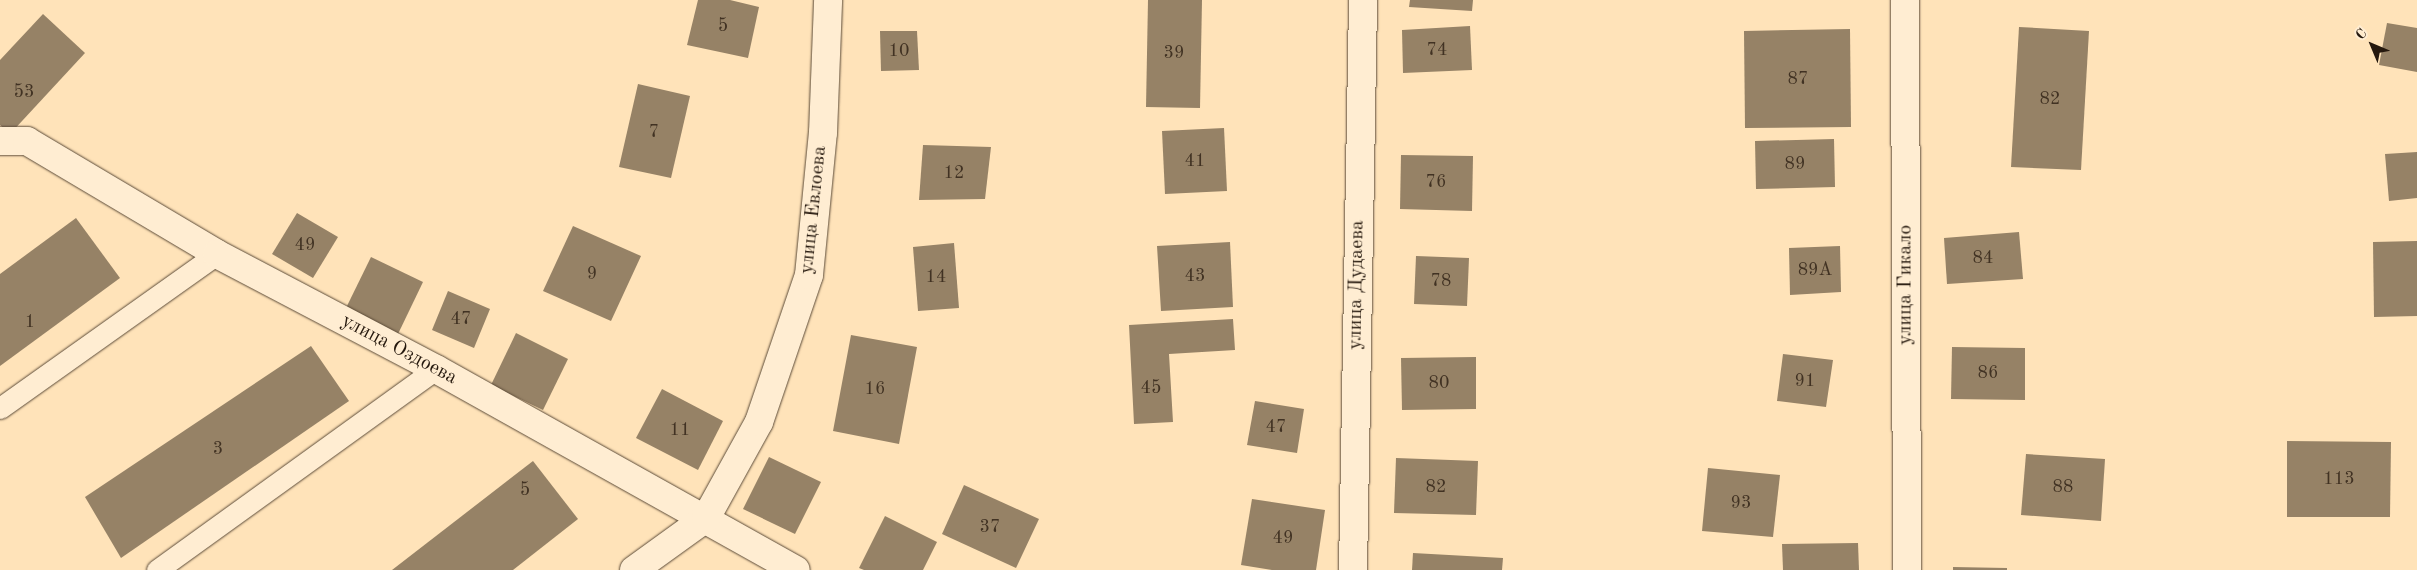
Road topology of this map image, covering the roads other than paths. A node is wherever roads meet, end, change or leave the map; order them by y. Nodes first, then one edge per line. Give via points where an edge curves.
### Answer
1 (828, 0) edge
2 (1363, 0) edge
3 (1905, 0) edge
4 (0, 141) edge
5 (217, 254) junction
6 (436, 369) junction
7 (0, 408) edge
8 (706, 518) junction
9 (156, 570) edge
10 (634, 570) edge
11 (796, 570) edge
12 (1353, 570) edge
13 (1908, 570) edge

1 - 8 street, улица Евлоева via 823,133 809,276 759,422
2 - 12 street, улица Дудаева
3 - 13 street, улица Гикало
4 - 5 street, улица Оздоева via 27,141
5 - 6 street, улица Оздоева
5 - 7 lane
6 - 8 street, улица Оздоева
6 - 9 lane
8 - 10 street
8 - 11 street, улица Оздоева

